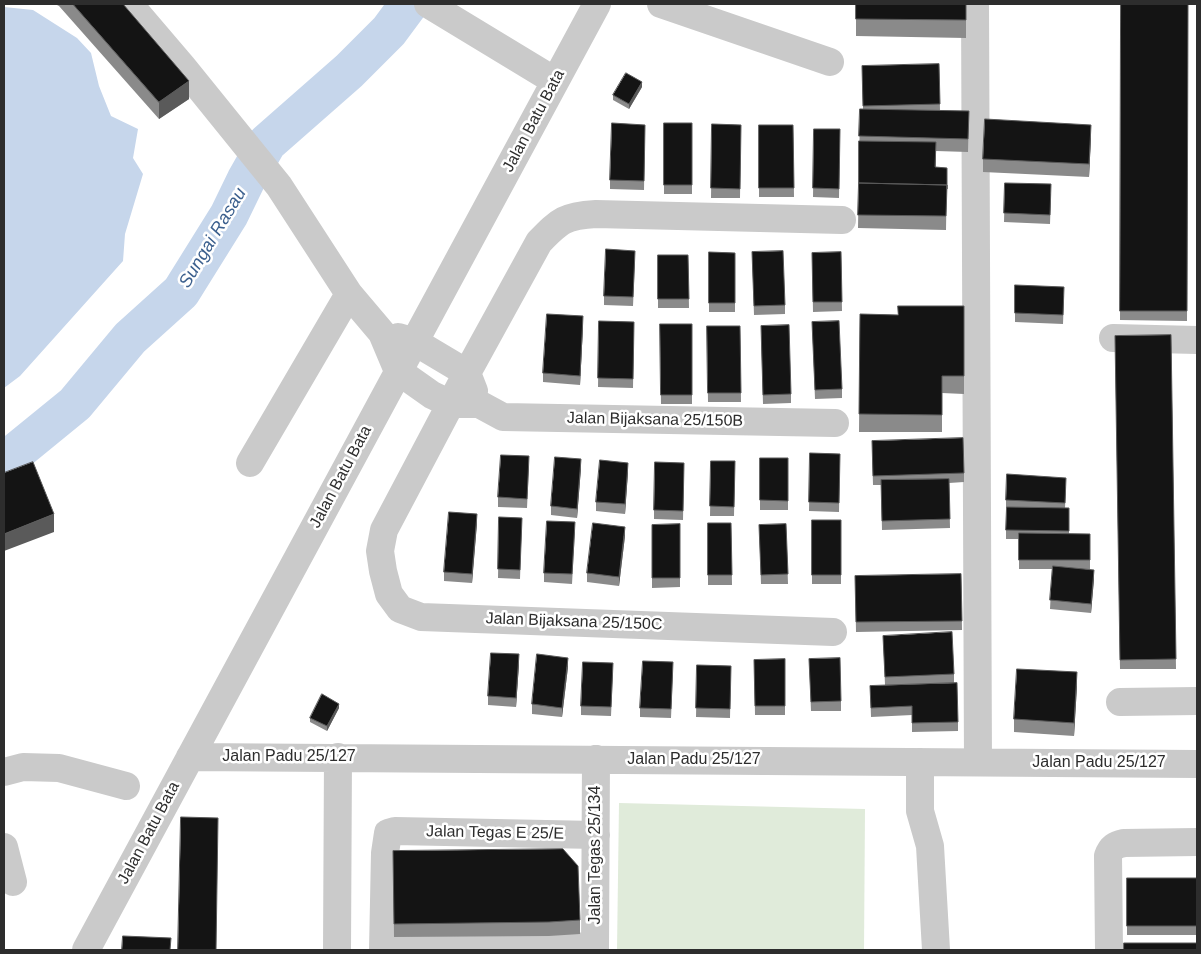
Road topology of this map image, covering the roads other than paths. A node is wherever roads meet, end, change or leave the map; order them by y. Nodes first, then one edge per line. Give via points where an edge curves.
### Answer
1 (129, 4) edge
2 (428, 4) edge
3 (597, 4) edge
4 (661, 4) edge
5 (975, 4) edge
6 (830, 62) dead end
7 (555, 81) junction
8 (842, 220) dead end
9 (349, 294) junction
10 (382, 333) junction
11 (1113, 338) edge
12 (1197, 340) edge
13 (415, 342) junction
14 (398, 371) junction
15 (467, 373) junction
16 (450, 404) junction
17 (479, 404) junction
18 (835, 422) dead end
19 (250, 463) dead end
20 (833, 632) dead end
21 (1197, 701) edge
22 (1120, 702) dead end
23 (190, 757) junction
24 (338, 757) junction
25 (596, 759) junction
26 (920, 762) junction
27 (978, 762) junction
28 (1197, 764) edge
29 (4, 772) edge
30 (126, 786) dead end
31 (596, 835) junction
32 (1197, 842) edge
33 (4, 847) edge
34 (12, 882) dead end
35 (595, 948) edge
36 (86, 950) edge
37 (336, 950) edge
38 (383, 950) edge
39 (936, 950) edge
40 (1109, 950) edge

1 - 9 street via 279,186
2 - 7 street
3 - 7 street, Jalan Batu Bata
4 - 6 street
5 - 27 street
7 - 13 street, Jalan Batu Bata
8 - 15 street, Jalan Bijaksana 25/150C via 596,214 566,219 538,242
9 - 10 street
9 - 19 street
10 - 13 street
10 - 14 street
11 - 12 street
13 - 14 street, Jalan Batu Bata
13 - 15 street
14 - 16 street
14 - 23 street, Jalan Batu Bata
15 - 16 street, Jalan Bijaksana 25/150C
15 - 17 street
16 - 17 street
16 - 20 street, Jalan Bijaksana 25/150C via 384,530 380,551 383,571 389,594 400,610 421,616
17 - 18 street, Jalan Bijaksana 25/150B via 503,418
21 - 22 street
23 - 24 street, Jalan Padu 25/127
23 - 36 street, Jalan Batu Bata
24 - 25 street, Jalan Padu 25/127
24 - 37 street
25 - 26 street, Jalan Padu 25/127
25 - 31 street, Jalan Tegas 25/134
26 - 27 street, Jalan Padu 25/127
26 - 39 street via 920,810 930,846
27 - 28 street, Jalan Padu 25/127
29 - 30 street via 23,767 59,768
31 - 35 street, Jalan Tegas 25/134
31 - 38 street, Jalan Tegas E 25/E via 388,833
32 - 40 street via 1124,843 1110,850
33 - 34 street
35 - 38 street

